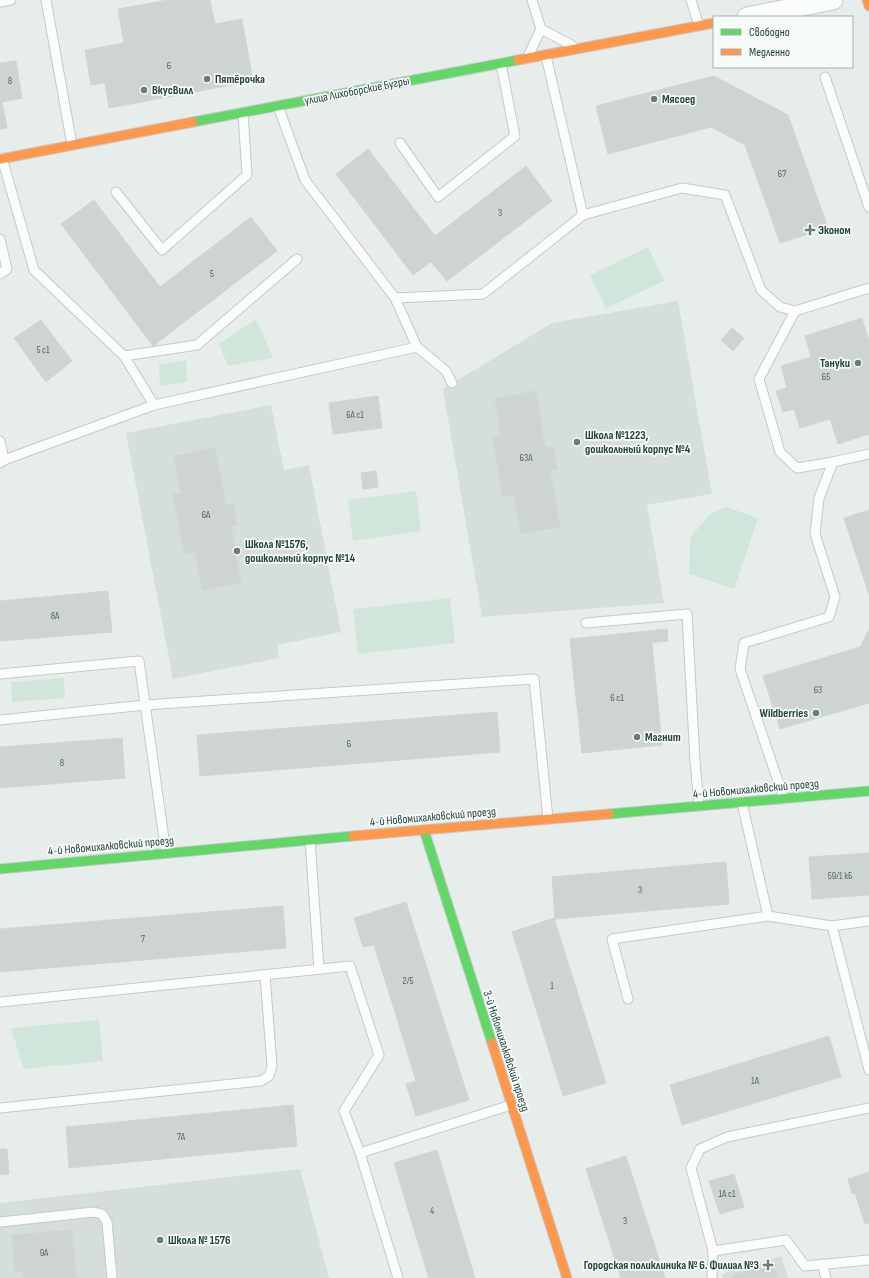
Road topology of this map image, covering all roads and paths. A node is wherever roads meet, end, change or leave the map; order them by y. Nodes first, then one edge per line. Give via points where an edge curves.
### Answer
1 (11, 0) edge
2 (46, 0) edge
3 (532, 0) edge
4 (691, 0) edge
5 (833, 0) edge
6 (867, 0) edge
7 (0, 2) edge
8 (797, 4) edge
9 (869, 6) edge
10 (751, 16) edge
11 (713, 24) edge
12 (699, 26) junction
13 (541, 29) junction
14 (579, 49) junction
15 (546, 56) junction
16 (526, 59) junction
17 (500, 64) junction
18 (825, 77) dead end
19 (278, 106) junction
20 (243, 113) junction
21 (400, 143) dead end
22 (72, 145) junction
23 (1, 159) edge
24 (116, 192) dead end
25 (869, 207) edge
26 (583, 215) junction
27 (0, 239) edge
28 (297, 259) dead end
29 (0, 274) edge
30 (869, 288) edge
31 (395, 298) junction
32 (795, 311) junction
33 (416, 347) junction
34 (124, 356) junction
35 (452, 383) dead end
36 (154, 405) junction
37 (0, 441) edge
38 (869, 454) edge
39 (2, 461) edge
40 (833, 462) junction
41 (586, 623) dead end
42 (0, 674) edge
43 (145, 705) junction
44 (0, 720) edge
45 (869, 791) edge
46 (784, 799) junction
47 (741, 802) junction
48 (698, 806) junction
49 (548, 819) junction
50 (424, 830) junction
51 (310, 840) junction
52 (166, 853) junction
53 (0, 869) edge
54 (768, 916) junction
55 (869, 921) edge
56 (832, 926) junction
57 (319, 969) junction
58 (265, 975) junction
59 (628, 999) dead end
60 (0, 1002) edge
61 (869, 1070) edge
62 (511, 1105) junction
63 (0, 1108) edge
64 (869, 1108) edge
65 (360, 1154) junction
66 (0, 1222) edge
67 (713, 1251) junction
68 (869, 1260) edge
69 (822, 1264) junction
70 (112, 1278) edge
71 (398, 1278) edge
72 (567, 1278) edge
73 (712, 1278) edge
74 (826, 1278) edge

1 - 7 lane
2 - 22 lane
3 - 13 lane
4 - 12 lane
5 - 8 street
6 - 9 street
8 - 10 street
11 - 12 street, улица Лихоборские Бугры
12 - 14 street, улица Лихоборские Бугры
13 - 14 lane
13 - 16 lane
14 - 15 street, улица Лихоборские Бугры
15 - 16 street, улица Лихоборские Бугры
15 - 26 lane
16 - 17 street, улица Лихоборские Бугры
17 - 19 street, улица Лихоборские Бугры
17 - 21 lane via 515,136 438,197
18 - 25 lane
19 - 20 street, улица Лихоборские Бугры
19 - 31 lane via 305,180
20 - 22 street, улица Лихоборские Бугры
20 - 24 lane via 247,175 162,250
22 - 23 street, улица Лихоборские Бугры
23 - 34 lane via 34,270
26 - 31 lane via 482,294
26 - 32 lane via 682,188 726,195 761,290 780,307
27 - 29 lane via 7,269
28 - 34 lane via 197,345
30 - 32 lane
31 - 33 lane
32 - 40 lane via 759,379 780,452 797,468
33 - 35 lane via 446,371
33 - 36 lane
34 - 36 lane
36 - 39 lane
37 - 39 lane
38 - 40 lane
40 - 46 lane via 819,498 815,534 835,597 829,617 744,643 740,669
41 - 48 lane via 687,614
42 - 43 lane via 139,661
43 - 44 lane
43 - 49 lane via 534,679
43 - 52 lane
45 - 46 street, 4-й Новомихалковский проезд
46 - 47 street, 4-й Новомихалковский проезд
47 - 48 street, 4-й Новомихалковский проезд
47 - 54 lane
48 - 49 street, 4-й Новомихалковский проезд
49 - 50 street, 4-й Новомихалковский проезд
50 - 51 street, 4-й Новомихалковский проезд
50 - 62 street, 3-й Новомихалковский проезд
51 - 52 street, 4-й Новомихалковский проезд
51 - 57 lane
52 - 53 street, 4-й Новомихалковский проезд
54 - 56 lane
54 - 59 lane via 612,938
55 - 56 lane
56 - 61 lane
57 - 58 lane
57 - 65 lane via 350,966 379,1055 344,1111
58 - 60 lane
58 - 63 lane via 272,1066 269,1076 260,1081
62 - 65 lane
62 - 72 street, 3-й Новомихалковский проезд
64 - 67 lane via 727,1138 700,1149 691,1168
65 - 71 lane
66 - 70 lane via 94,1212 102,1214 107,1222
67 - 69 lane via 786,1240 805,1266
67 - 73 lane
68 - 69 lane
69 - 74 lane

